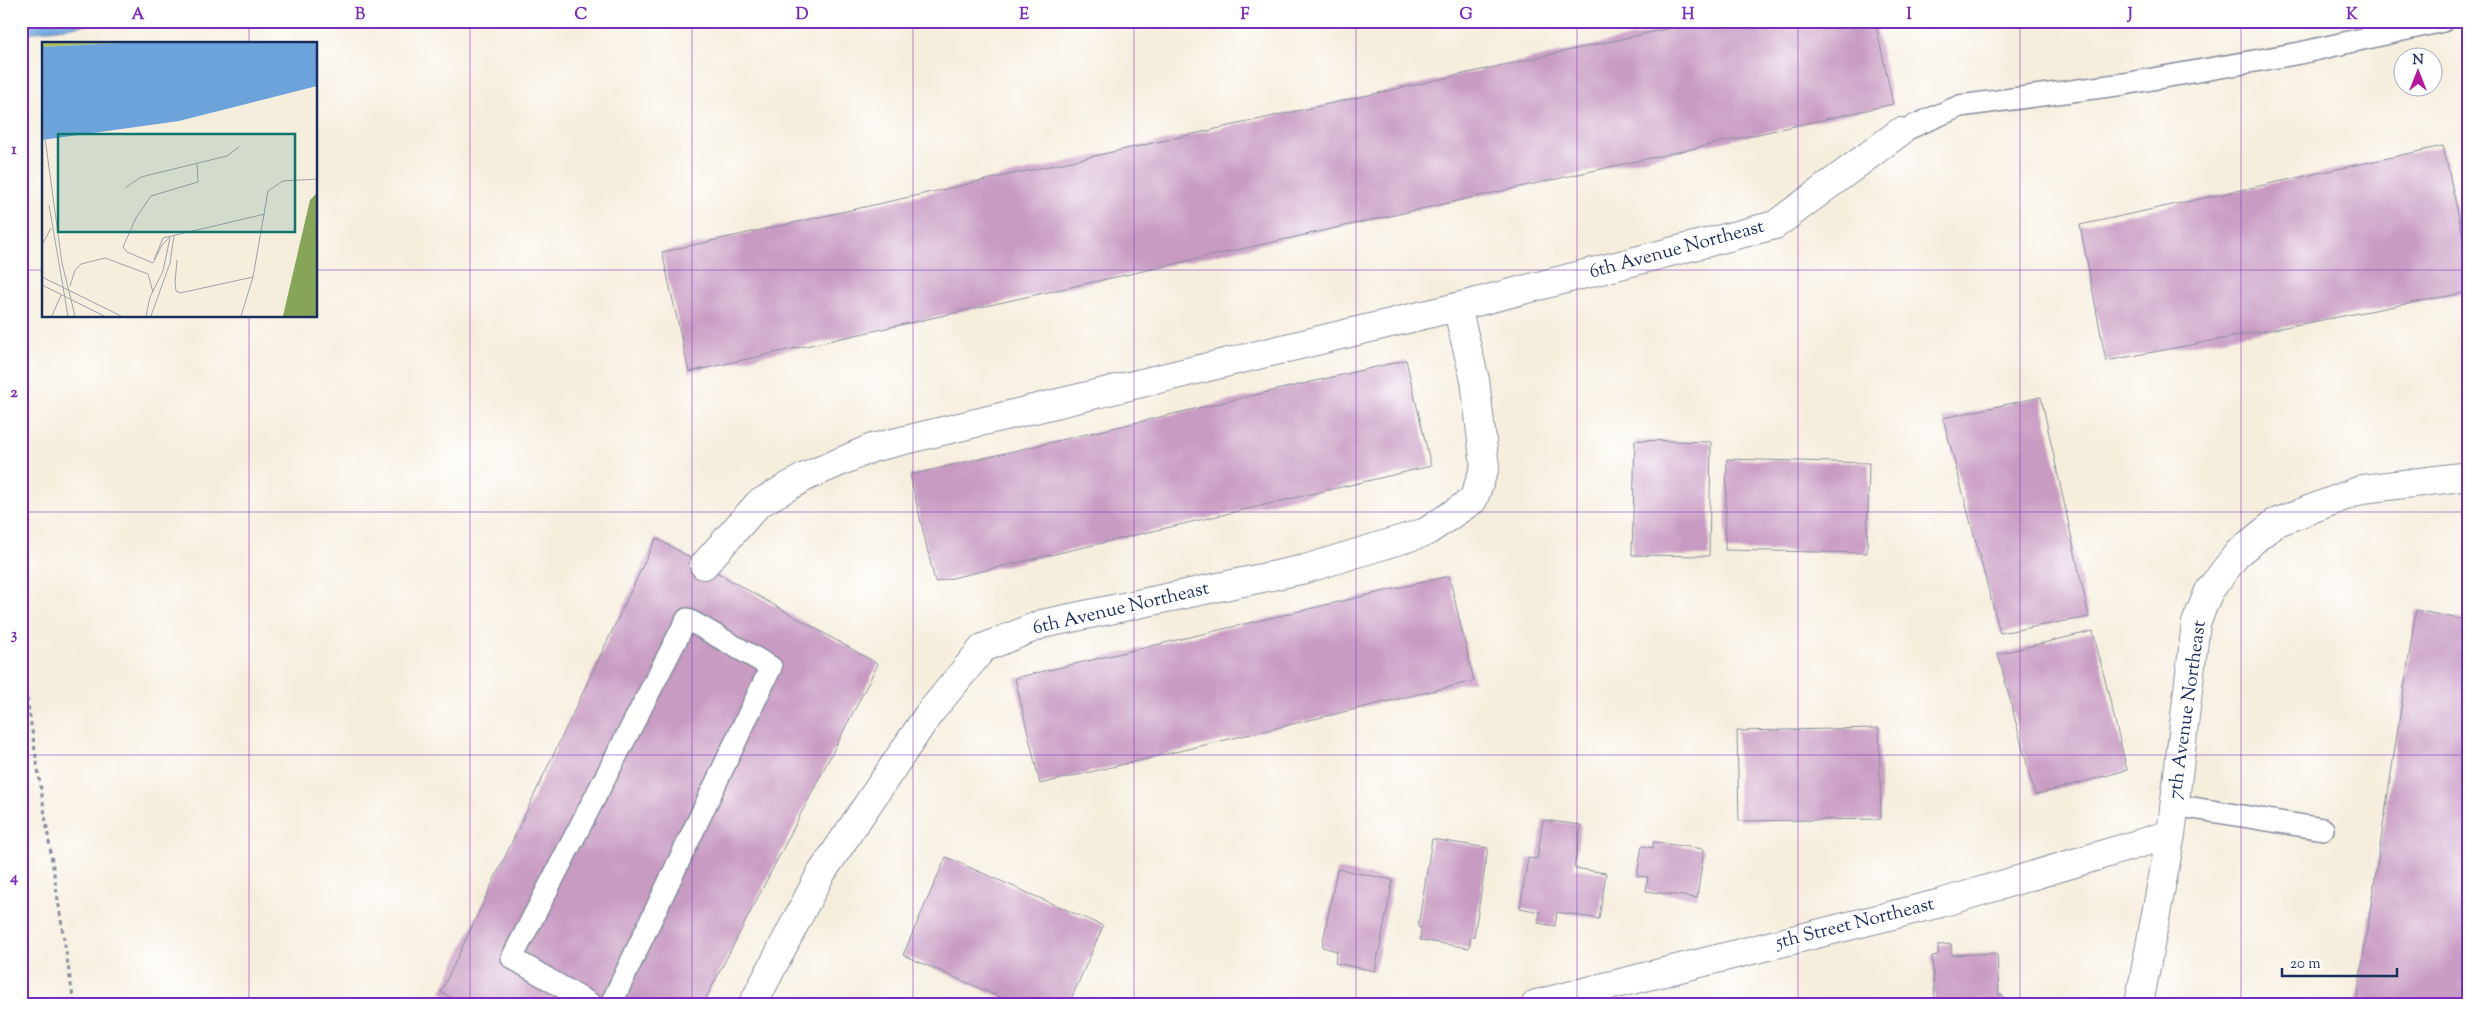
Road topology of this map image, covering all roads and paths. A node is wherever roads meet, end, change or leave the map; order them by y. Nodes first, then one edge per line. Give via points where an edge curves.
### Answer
1 (2444, 21) edge
2 (1900, 132) joint
3 (1457, 307) junction
4 (2469, 476) edge
5 (704, 565) dead end
6 (21, 659) edge
7 (2174, 805) junction
8 (2323, 829) dead end
9 (2171, 834) junction
10 (74, 1004) edge
11 (591, 1004) edge
12 (611, 1004) edge
13 (753, 1004) edge
14 (1536, 1004) edge
15 (2139, 1004) edge

1 - 2 lane via 2300,53 2124,84 1960,106
2 - 3 street, 6th Avenue Northeast via 1776,225
3 - 5 street, 6th Avenue Northeast via 872,448 805,477 758,504
3 - 13 street, 6th Avenue Northeast via 1475,380 1485,467 1473,500 1426,532 1305,569 1042,624 983,648 928,715 820,875
4 - 7 street, 7th Avenue Northeast via 2363,489 2275,523 2238,553 2209,591 2196,623
6 - 10 path
7 - 8 lane
7 - 9 street, 7th Avenue Northeast
9 - 14 street, 5th Street Northeast via 1940,903
9 - 15 street, 7th Avenue Northeast
11 - 12 lane via 512,958 687,619 771,667

